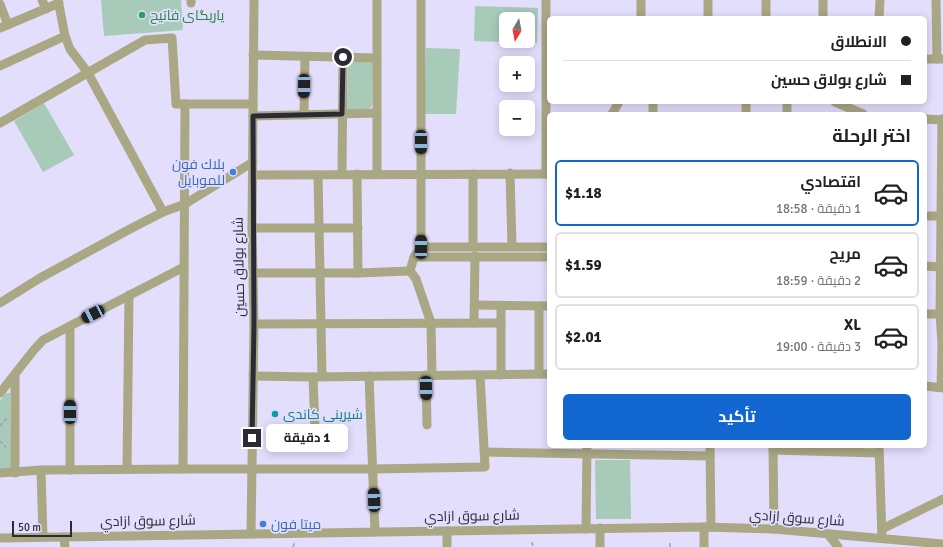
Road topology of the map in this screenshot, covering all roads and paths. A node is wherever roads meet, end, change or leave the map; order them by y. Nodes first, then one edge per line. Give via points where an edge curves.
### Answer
1 (42, 0) edge
2 (254, 0) edge
3 (378, 0) edge
4 (421, 0) edge
5 (546, 0) edge
6 (642, 0) edge
7 (708, 0) edge
8 (766, 0) edge
9 (823, 0) edge
10 (880, 0) edge
11 (936, 0) edge
12 (58, 2) edge
13 (0, 4) edge
14 (46, 9) junction
15 (641, 16) edge
16 (708, 16) edge
17 (766, 16) edge
18 (823, 16) edge
19 (879, 16) edge
20 (4, 27) edge
21 (65, 36) junction
22 (253, 55) junction
23 (305, 57) junction
24 (343, 57) junction
25 (377, 58) junction
26 (927, 59) edge
27 (940, 59) edge
28 (0, 66) edge
29 (88, 73) junction
30 (547, 87) edge
31 (185, 104) junction
32 (253, 104) junction
33 (840, 104) edge
34 (377, 112) junction
35 (858, 112) edge
36 (342, 114) junction
37 (304, 115) junction
38 (253, 116) junction
39 (927, 119) edge
40 (0, 122) edge
41 (942, 122) edge
42 (253, 162) junction
43 (510, 173) junction
44 (342, 174) junction
45 (357, 174) junction
46 (377, 174) junction
47 (421, 174) junction
48 (473, 174) junction
49 (547, 174) edge
50 (253, 175) junction
51 (318, 175) junction
52 (185, 204) junction
53 (163, 212) junction
54 (927, 216) edge
55 (941, 216) junction
56 (252, 228) junction
57 (319, 228) junction
58 (358, 228) junction
59 (421, 247) junction
60 (512, 247) junction
61 (547, 247) edge
62 (474, 252) junction
63 (414, 257) junction
64 (547, 257) edge
65 (927, 266) edge
66 (184, 267) junction
67 (941, 267) junction
68 (410, 272) junction
69 (254, 273) junction
70 (320, 273) junction
71 (358, 273) junction
72 (129, 296) junction
73 (0, 303) edge
74 (474, 305) junction
75 (501, 306) junction
76 (539, 306) junction
77 (547, 306) edge
78 (927, 314) edge
79 (940, 314) junction
80 (320, 323) junction
81 (431, 323) junction
82 (474, 323) junction
83 (501, 323) junction
84 (254, 324) junction
85 (70, 326) junction
86 (942, 344) edge
87 (501, 374) junction
88 (539, 374) junction
89 (547, 374) edge
90 (429, 375) junction
91 (480, 375) junction
92 (15, 376) junction
93 (253, 376) junction
94 (369, 376) junction
95 (318, 377) junction
96 (927, 386) edge
97 (942, 388) edge
98 (0, 393) edge
99 (11, 414) dead end
100 (427, 425) dead end
101 (0, 426) edge
102 (315, 429) dead end
103 (0, 441) edge
104 (8, 448) dead end
105 (710, 448) edge
106 (773, 448) edge
107 (587, 450) edge
108 (879, 450) edge
109 (485, 452) junction
110 (710, 456) junction
111 (127, 469) junction
112 (183, 469) junction
113 (251, 469) junction
114 (372, 469) junction
115 (41, 470) junction
116 (70, 470) junction
117 (0, 473) edge
118 (15, 473) junction
119 (943, 500) edge
120 (707, 527) junction
121 (586, 528) junction
122 (600, 528) junction
123 (774, 529) junction
124 (447, 531) junction
125 (375, 532) junction
126 (250, 534) junction
127 (828, 534) junction
128 (882, 534) junction
129 (43, 537) junction
130 (64, 537) junction
131 (0, 538) edge
132 (532, 542) dead end
133 (670, 543) dead end
134 (943, 544) edge
135 (64, 547) edge
136 (447, 547) edge
137 (532, 547) edge
138 (600, 547) edge
139 (670, 547) edge
140 (704, 547) edge
141 (838, 547) edge

1 - 14 street
2 - 22 street, شارع بولاق حسين
3 - 25 street
4 - 47 street
5 - 30 street
6 - 15 street
7 - 16 street
8 - 17 street
9 - 18 street
10 - 19 street
11 - 27 street
12 - 14 street
12 - 21 street
13 - 20 street
14 - 20 street
21 - 28 street
21 - 29 street via 70,49
22 - 23 street
22 - 32 street, شارع بولاق حسين
23 - 24 street
23 - 37 street
24 - 25 street
24 - 36 street
25 - 34 street
26 - 27 street
29 - 31 street via 145,40 172,38 176,104
29 - 40 street
29 - 53 street
31 - 32 street
31 - 52 street
32 - 38 street, شارع بولاق حسين
33 - 35 street
34 - 36 street
34 - 46 street
36 - 37 street
36 - 44 street
37 - 38 street
38 - 42 street, شارع بولاق حسين
39 - 41 street
41 - 55 street
42 - 50 street, شارع بولاق حسين
42 - 52 street
43 - 48 street
43 - 49 street
43 - 60 street
44 - 45 street
44 - 51 street
45 - 46 street
45 - 58 street
46 - 47 street
47 - 48 street
47 - 59 street
48 - 62 street
50 - 51 street
50 - 56 street, شارع بولاق حسين
51 - 57 street
52 - 53 street
52 - 66 street
53 - 73 street via 40,278
54 - 55 street
55 - 67 street
56 - 57 street
56 - 69 street, شارع بولاق حسين
57 - 58 street
57 - 70 street
58 - 71 street
59 - 62 street
59 - 63 street
60 - 61 street
60 - 62 street
62 - 63 street
62 - 64 street
62 - 74 street
63 - 68 street
65 - 67 street
66 - 72 street
66 - 112 street
67 - 79 street
68 - 71 street
68 - 81 street via 416,279
69 - 70 street
69 - 84 street, شارع بولاق حسين
70 - 71 street
70 - 80 street
72 - 85 street
72 - 111 street
74 - 75 street
74 - 82 street
75 - 76 street
75 - 83 street
76 - 77 street
76 - 88 street
78 - 79 street
79 - 86 street
80 - 81 street
80 - 84 street
80 - 95 street
81 - 82 street
81 - 90 street
82 - 83 street
83 - 87 street
84 - 93 street, شارع بولاق حسين
85 - 92 street via 43,340
85 - 116 street
86 - 97 street
87 - 88 street
87 - 91 street
88 - 89 street
90 - 91 street
90 - 94 street
90 - 100 street
91 - 109 street
92 - 98 street
92 - 118 street
93 - 95 street
93 - 113 street, شارع بولاق حسين
94 - 95 street
94 - 114 street
95 - 102 street
96 - 97 street
99 - 101 path
103 - 104 path
105 - 110 street
106 - 108 street
106 - 123 street
107 - 109 street
107 - 110 street
107 - 121 street
108 - 128 street
109 - 114 street via 485,467
110 - 120 street
111 - 112 street
111 - 116 street
112 - 113 street
113 - 114 street
113 - 126 street, شارع بولاق حسين
114 - 125 street
115 - 116 street
115 - 118 street
115 - 129 street
117 - 118 street
119 - 128 street
120 - 122 street, شارع سوق ازادي
120 - 123 street, شارع سوق ازادي
120 - 140 street
121 - 122 street, شارع سوق ازادي
121 - 124 street, شارع سوق ازادي
122 - 138 street
123 - 127 street, شارع سوق ازادي
124 - 125 street, شارع سوق ازادي
124 - 136 street
125 - 126 street, شارع سوق ازادي
126 - 130 street, شارع سوق ازادي
127 - 128 street, شارع سوق ازادي
127 - 141 street
128 - 134 street, شارع سوق ازادي
129 - 130 street, شارع سوق ازادي
129 - 131 street, شارع سوق ازادي
130 - 135 street
132 - 137 path
133 - 139 path

